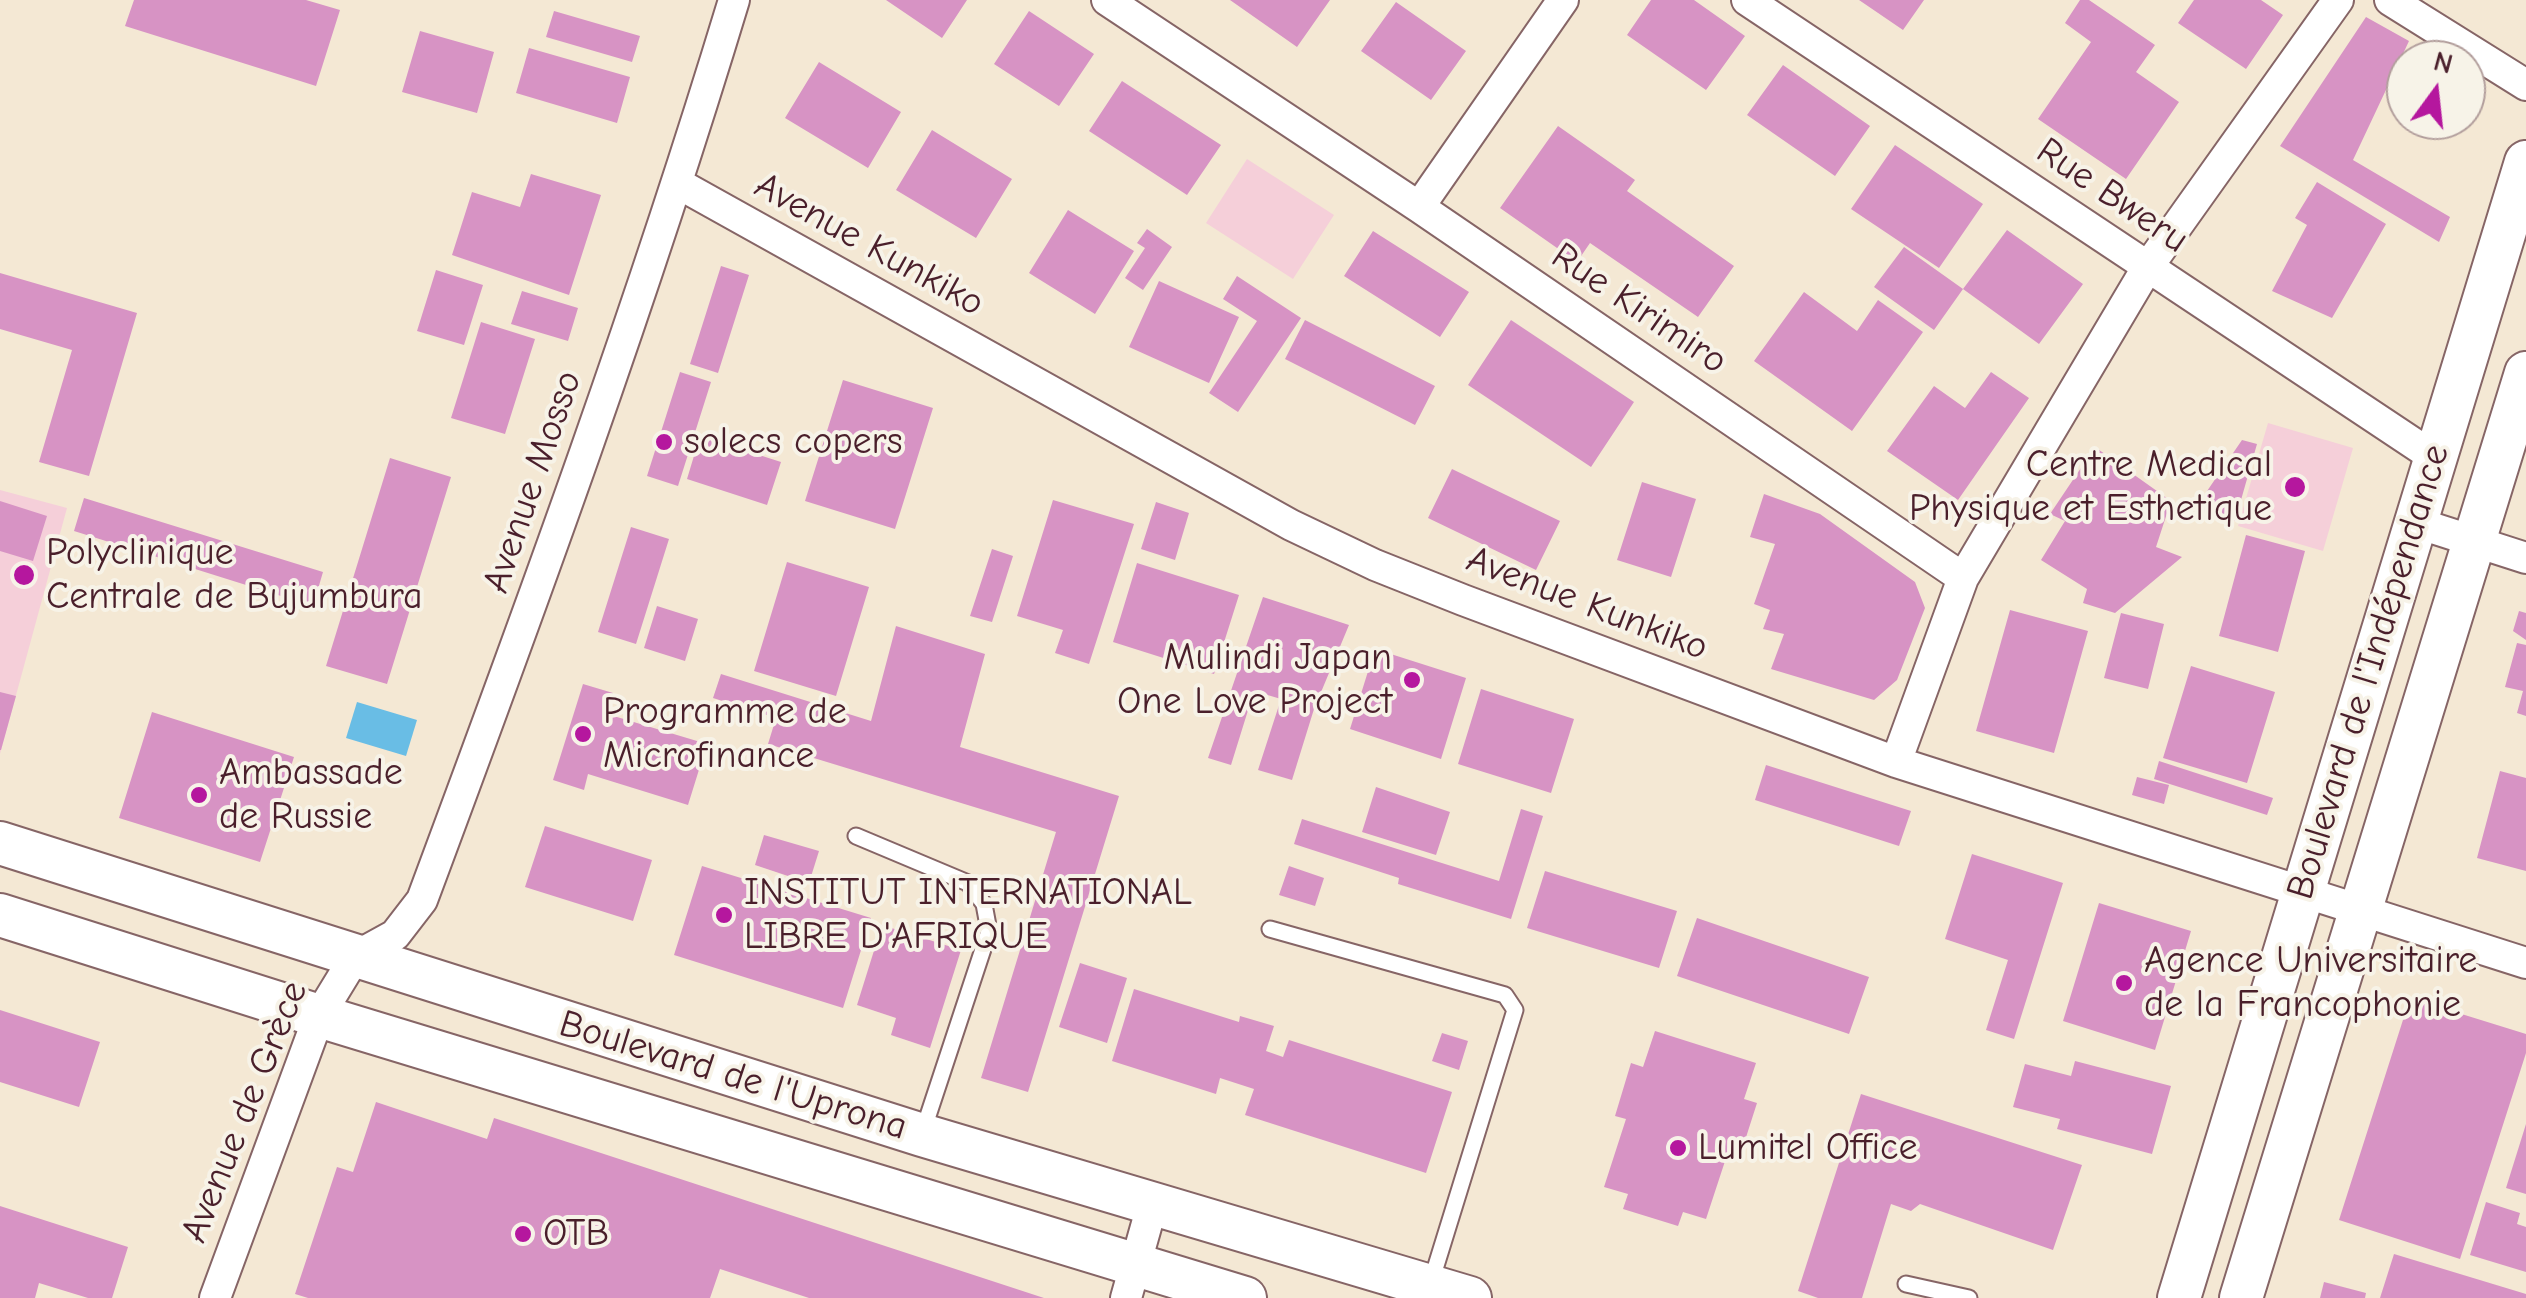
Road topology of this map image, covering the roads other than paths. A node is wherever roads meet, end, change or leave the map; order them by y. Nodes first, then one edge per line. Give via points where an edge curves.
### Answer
1 (734, 0) edge
2 (1107, 0) edge
3 (1563, 0) edge
4 (1747, 0) edge
5 (2338, 0) edge
6 (2390, 0) edge
7 (2526, 85) edge
8 (2524, 177) edge
9 (678, 184) junction
10 (1418, 207) junction
11 (2147, 268) junction
12 (2526, 373) edge
13 (2434, 457) junction
14 (2414, 522) junction
15 (2474, 542) junction
16 (2526, 558) edge
17 (1963, 578) junction
18 (1896, 762) junction
19 (856, 836) dead end
20 (0, 843) edge
21 (2303, 893) junction
22 (2358, 910) junction
23 (0, 915) edge
24 (1270, 929) dead end
25 (355, 957) junction
26 (2526, 962) edge
27 (319, 1016) junction
28 (922, 1135) junction
29 (1153, 1202) junction
30 (1131, 1281) edge
31 (1906, 1284) dead end
32 (1450, 1292) edge
33 (214, 1298) edge
34 (1246, 1298) edge
35 (1969, 1298) edge
36 (2179, 1298) edge
37 (2241, 1298) edge

1 - 9 street, Avenue Mosso
2 - 10 street, Rue Kirimiro
3 - 10 street
4 - 11 street, Rue Bweru
5 - 11 street
6 - 7 street
8 - 13 street, Boulevard de l'Indépendance
9 - 18 street, Avenue Kunkiko via 1375,565
9 - 25 street, Avenue Mosso via 422,900 394,935
10 - 17 street, Rue Kirimiro
11 - 13 street, Rue Bweru
11 - 17 street
12 - 15 street, Boulevard de l'Indépendance
13 - 14 street, Boulevard de l'Indépendance
14 - 15 street
14 - 21 street, Boulevard de l'Indépendance
15 - 16 street
15 - 22 street, Boulevard de l'Indépendance
17 - 18 street
18 - 21 street, Avenue Kunkiko
19 - 28 lane via 968,883 984,904 989,930
20 - 25 street, Boulevard de l'Uprona
21 - 22 street, Avenue Kunkiko
21 - 36 street, Boulevard de l'Indépendance
22 - 26 street, Avenue Kunkiko
22 - 37 street, Boulevard de l'Indépendance
23 - 27 street, Boulevard de l'Uprona
24 - 32 lane via 1506,996 1516,1010
25 - 27 street, Avenue de Grèce
25 - 28 street, Boulevard de l'Uprona
27 - 30 street, Boulevard de l'Uprona
27 - 33 street, Avenue de Grèce
28 - 29 street, Boulevard de l'Uprona
29 - 30 street
29 - 32 street, Boulevard de l'Uprona
30 - 34 street, Boulevard de l'Uprona
31 - 35 lane

